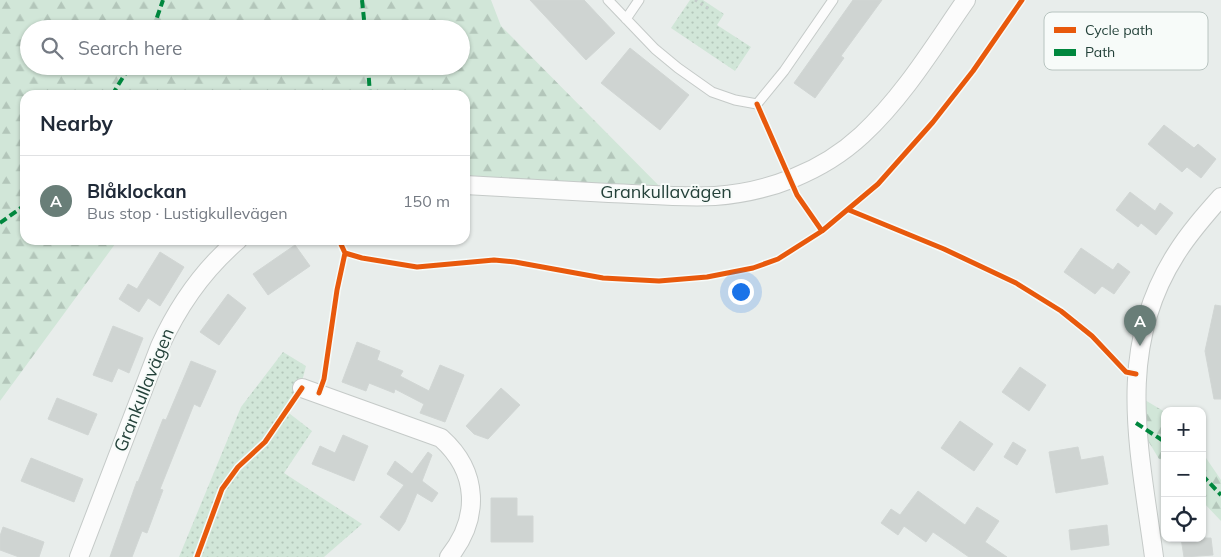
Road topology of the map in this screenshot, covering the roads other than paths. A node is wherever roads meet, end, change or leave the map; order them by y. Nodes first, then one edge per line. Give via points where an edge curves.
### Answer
1 (608, 0) edge
2 (639, 0) edge
3 (833, 0) edge
4 (966, 0) edge
5 (626, 19) junction
6 (470, 185) edge
7 (1221, 197) edge
8 (233, 245) edge
9 (302, 388) dead end
10 (79, 557) edge
11 (449, 557) edge
12 (1154, 557) edge

1 - 5 lane
2 - 5 lane
3 - 5 lane via 757,104 712,92 655,49
4 - 6 street, Grankullavägen via 916,72 862,135 818,167 790,179 756,190 714,196
7 - 12 street via 1176,254 1148,314 1140,346 1136,374 1136,423
8 - 10 street, Grankullavägen via 206,271 169,326
9 - 11 street via 441,438 453,450 468,480 471,502 464,534

